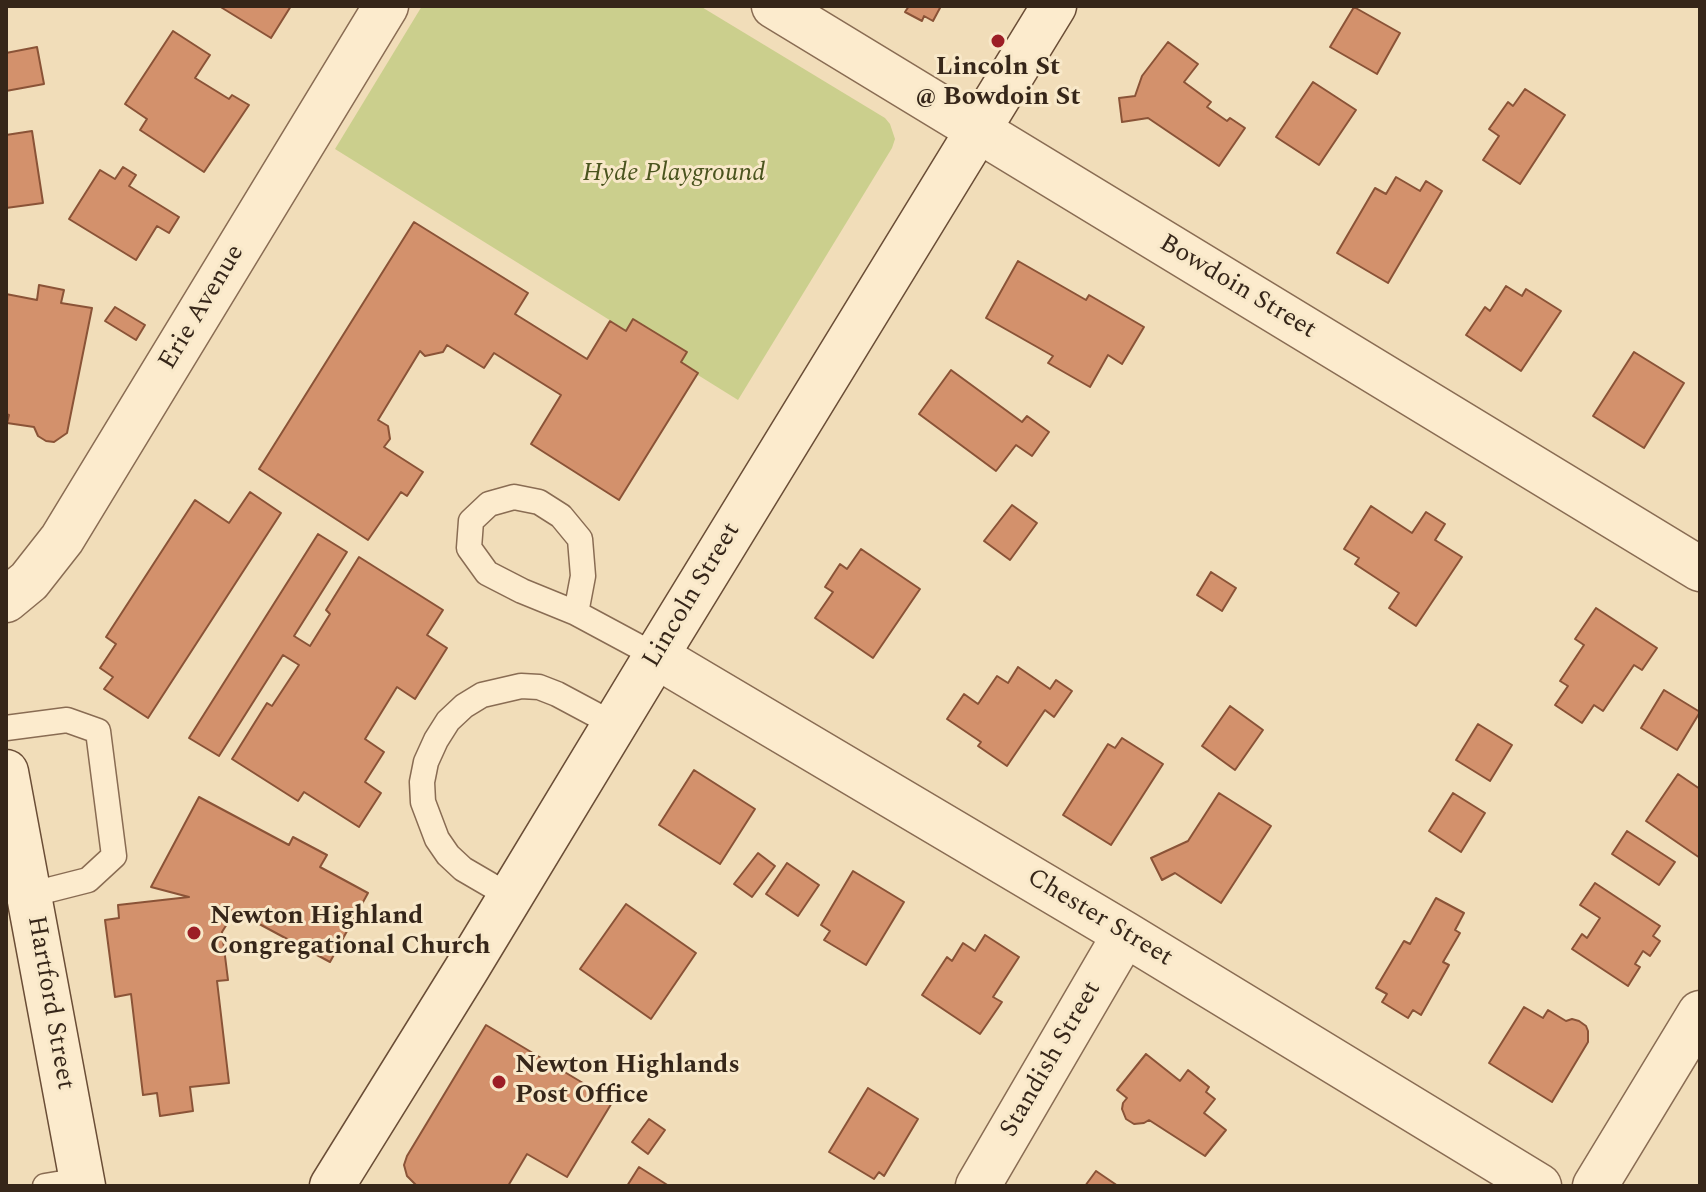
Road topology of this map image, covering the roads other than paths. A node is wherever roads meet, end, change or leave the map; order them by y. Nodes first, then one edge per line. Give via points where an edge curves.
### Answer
1 (386, 6) edge
2 (774, 6) edge
3 (1054, 6) edge
4 (977, 129) junction
5 (1700, 569) edge
6 (6, 600) edge
7 (576, 613) junction
8 (656, 656) junction
9 (615, 725) junction
10 (6, 728) edge
11 (6, 772) edge
12 (29, 895) junction
13 (511, 897) junction
14 (1125, 934) junction
15 (1700, 1013) edge
16 (70, 1184) edge
17 (336, 1185) edge
18 (978, 1186) edge
19 (1539, 1186) edge
20 (1595, 1186) edge

1 - 6 street, Erie Avenue via 62,539 29,581
2 - 4 street, Bowdoin Street
3 - 4 street, Lincoln Street
4 - 5 street, Bowdoin Street
4 - 8 street, Lincoln Street
7 - 7 lane via 583,576 580,539 561,516 539,502 514,497 489,504 471,521 469,548 487,573
7 - 8 lane
8 - 9 street, Lincoln Street
8 - 14 street, Chester Street
9 - 13 street, Lincoln Street
9 - 13 lane via 557,694 521,686 482,695 464,706 436,740 422,782 423,802 437,839 463,869
10 - 12 lane via 67,720 98,731 114,856 88,880
11 - 12 street, Hartford Street
12 - 16 street, Hartford Street
13 - 17 street, Lincoln Street
14 - 18 street, Standish Street
14 - 19 street, Chester Street
15 - 20 street

